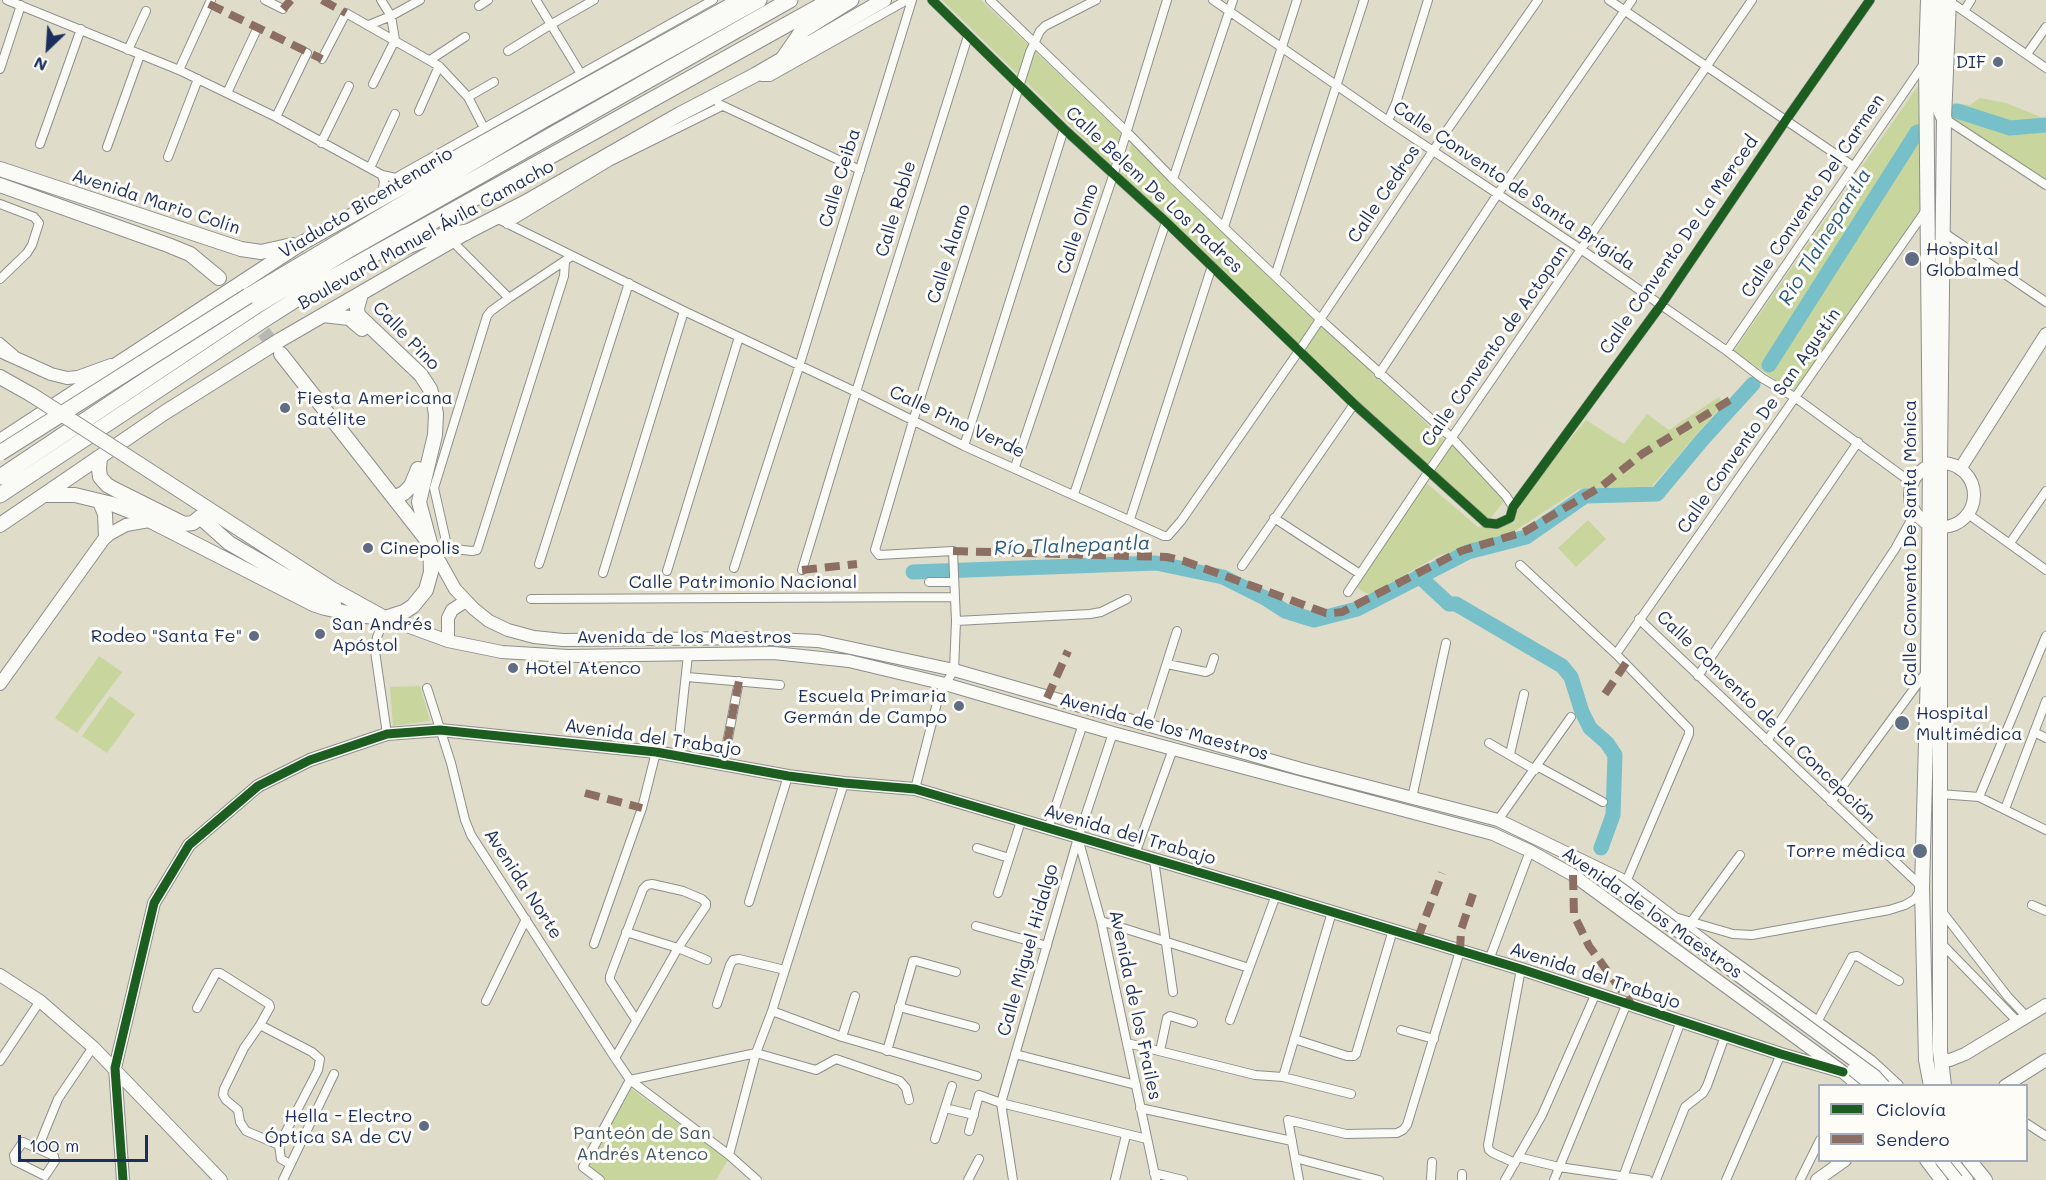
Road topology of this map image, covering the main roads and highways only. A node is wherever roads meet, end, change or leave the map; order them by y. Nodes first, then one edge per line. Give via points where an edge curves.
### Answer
1 (740, 0) edge
2 (759, 0) edge
3 (790, 0) edge
4 (831, 0) edge
5 (851, 0) edge
6 (884, 0) edge
7 (1928, 0) edge
8 (1938, 0) edge
9 (1948, 0) edge
10 (783, 59) junction
11 (1935, 98) junction
12 (1927, 114) junction
13 (1944, 118) junction
14 (0, 169) edge
15 (0, 178) edge
16 (0, 185) edge
17 (22, 193) junction
18 (466, 232) junction
19 (302, 243) junction
20 (219, 278) dead end
21 (318, 286) junction
22 (361, 294) junction
23 (323, 315) junction
24 (2046, 334) edge
25 (0, 351) edge
26 (281, 354) tunnel mouth
27 (123, 360) junction
28 (0, 377) edge
29 (0, 441) edge
30 (0, 453) edge
31 (100, 457) junction
32 (1935, 464) junction
33 (1960, 469) junction
34 (0, 477) edge
35 (0, 495) edge
36 (45, 495) junction
37 (394, 498) junction
38 (100, 502) junction
39 (196, 502) junction
40 (200, 517) junction
41 (171, 519) junction
42 (153, 521) junction
43 (0, 525) edge
44 (1935, 526) junction
45 (106, 536) junction
46 (430, 543) junction
47 (208, 549) junction
48 (466, 601) junction
49 (357, 615) junction
50 (385, 618) junction
51 (448, 641) junction
52 (0, 684) edge
53 (1579, 860) junction
54 (1573, 875) junction
55 (1608, 885) junction
56 (0, 975) edge
57 (2046, 1005) edge
58 (1941, 1060) junction
59 (2046, 1060) edge
60 (1869, 1061) junction
61 (115, 1068) junction
62 (1850, 1080) edge
63 (1870, 1084) edge
64 (1882, 1084) edge
65 (1895, 1084) edge
66 (1931, 1084) edge
67 (1944, 1084) edge
68 (2008, 1084) edge
69 (1844, 1162) edge
70 (1927, 1162) edge
71 (1942, 1162) edge
72 (1949, 1162) edge
73 (1950, 1162) edge
74 (1970, 1162) edge
75 (1937, 1179) edge
76 (123, 1180) edge
77 (221, 1180) edge
78 (1817, 1180) edge
79 (1955, 1180) edge
80 (1967, 1180) edge
81 (1985, 1180) edge

1 - 19 main road via 544,101
2 - 30 highway, Viaducto Bicentenario, bridge via 540,122 257,290
3 - 34 highway, Boulevard Manuel Ávila Camacho via 347,251 256,306
4 - 21 highway, Boulevard Manuel Ávila Camacho
5 - 10 highway via 803,30
6 - 10 main road, Boulevard Manuel Ávila Camacho
7 - 12 main road, Calle Convento De Santa Mónica
8 - 11 highway
9 - 13 main road, Calle Convento De Santa Mónica
10 - 18 main road, Boulevard Manuel Ávila Camacho via 717,102 680,114 501,221
11 - 12 highway
11 - 13 highway
12 - 32 main road, Calle Convento De Santa Mónica
13 - 32 main road, Calle Convento De Santa Mónica
14 - 19 main road, Avenida Mario Colín via 241,249 269,251
15 - 17 main road
16 - 17 main road, Avenida Mario Colín
17 - 20 main road, Avenida Mario Colín via 168,244 190,254
18 - 21 highway via 423,240 337,282
18 - 22 main road, Boulevard Manuel Ávila Camacho
19 - 27 main road
21 - 35 highway, Boulevard Manuel Ávila Camacho
22 - 23 main road, Boulevard Manuel Ávila Camacho
22 - 46 main road, Calle Pino via 358,315 421,375 434,403 435,435 419,502
23 - 31 main road, Boulevard Manuel Ávila Camacho
23 - 37 main road, Calle Pino via 349,318 357,324 424,395 428,423 419,466 411,486
24 - 33 main road
25 - 27 main road via 51,375 67,378
26 - 37 main road, Avenida de los Maestros
27 - 29 main road
28 - 39 main road, Avenida de los Maestros, bridge
31 - 36 main road, Boulevard Manuel Ávila Camacho
31 - 41 main road via 100,477 107,485
32 - 33 main road
32 - 44 main road, Calle Convento De Santa Mónica
32 - 44 main road via 1918,473 1910,497 1915,513
33 - 44 main road via 1972,486 1973,501 1968,514 1956,524
36 - 38 main road, Avenida de los Maestros via 75,495
36 - 43 main road, Boulevard Manuel Ávila Camacho
37 - 46 main road, Avenida de los Maestros
38 - 42 main road, Avenida de los Maestros
38 - 45 main road
39 - 40 main road
39 - 50 main road, Avenida de los Maestros via 332,589
40 - 41 main road via 189,524
40 - 47 main road
40 - 49 main road via 229,543
41 - 42 main road
42 - 45 main road via 126,525
42 - 47 main road, Avenida de los Maestros
44 - 58 main road, Calle Convento De Santa Mónica
44 - 66 main road, Calle Convento De Santa Mónica via 1922,887 1926,1060
45 - 52 main road
46 - 48 main road, Avenida de los Maestros via 454,589
46 - 50 main road via 431,572 426,590 413,606
47 - 49 main road, Avenida de los Maestros via 313,604
48 - 51 main road via 452,610 448,618
48 - 53 main road, Avenida de los Maestros via 489,621 534,637 818,641 954,670 1301,770 1498,820
49 - 50 main road, Avenida de los Maestros
50 - 51 main road, Avenida de los Maestros
51 - 54 main road, Avenida de los Maestros via 502,652 774,652 849,661 1453,822 1530,850
53 - 55 main road, Avenida de los Maestros
53 - 60 main road, Avenida de los Maestros via 1626,882
54 - 55 main road
54 - 62 main road, Avenida de los Maestros
55 - 63 main road, bridge
55 - 64 main road, Avenida de los Maestros, bridge
56 - 61 main road via 40,1001
57 - 58 main road via 1965,1054
58 - 67 main road, Calle Convento De Santa Mónica
59 - 68 main road
60 - 62 main road via 1868,1078
60 - 65 main road, Avenida de los Maestros
61 - 62 main road, Avenida del Trabajo via 154,903 189,844 258,786 310,760 387,734 440,730 656,752 788,776 915,789 1521,969
61 - 76 main road, Avenida del Trabajo
61 - 77 main road
69 - 78 main road
70 - 75 main road
71 - 79 main road, bridge
72 - 79 main road
73 - 80 main road
74 - 81 main road

